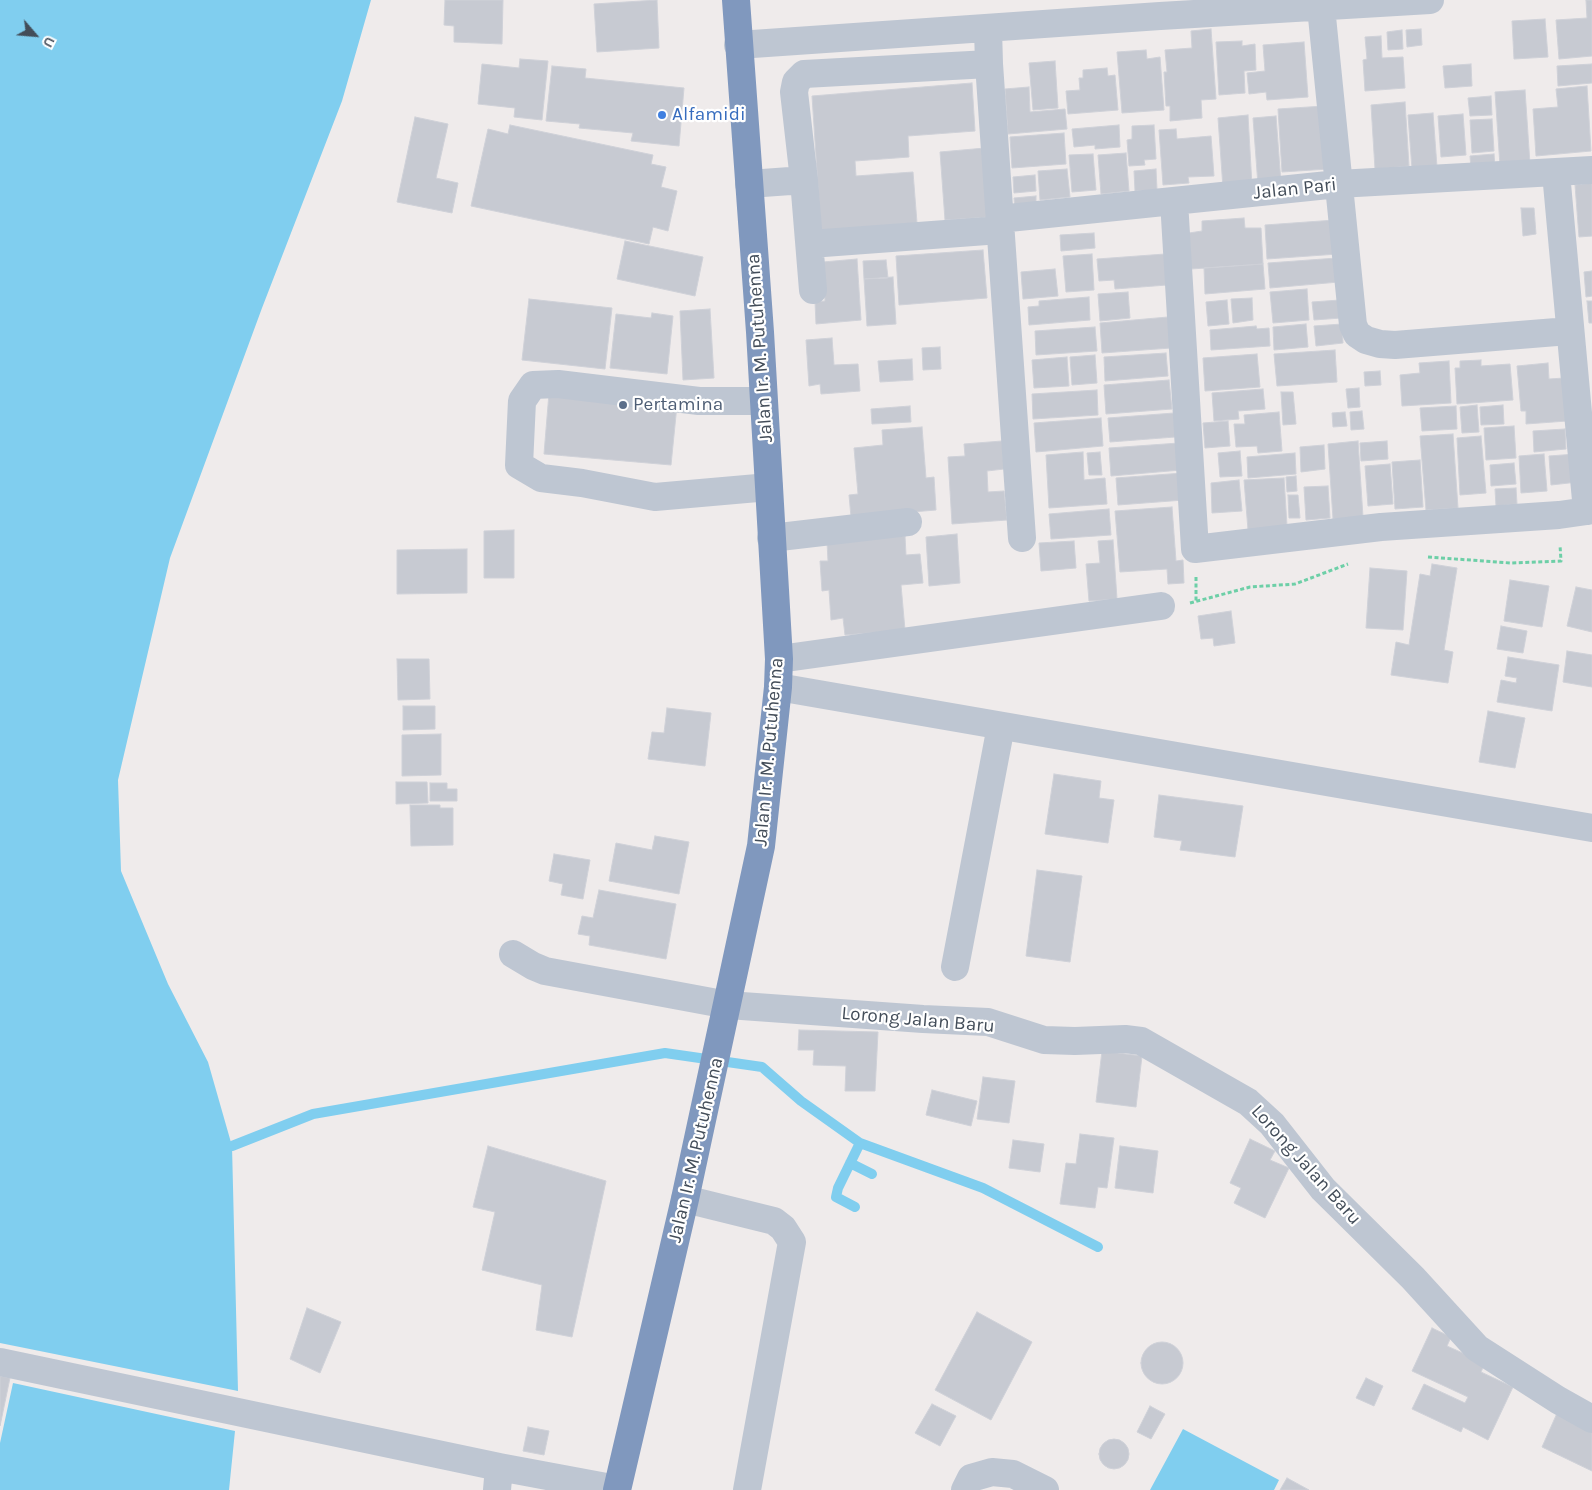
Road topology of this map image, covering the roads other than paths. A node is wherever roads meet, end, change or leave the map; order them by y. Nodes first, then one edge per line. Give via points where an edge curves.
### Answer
1 (736, 0) edge
2 (1430, 0) edge
3 (1321, 7) junction
4 (1159, 8) edge
5 (988, 29) junction
6 (738, 45) junction
7 (989, 64) junction
8 (1592, 170) edge
9 (1556, 173) junction
10 (804, 180) junction
11 (749, 184) junction
12 (1338, 184) junction
13 (1174, 201) junction
14 (1000, 225) junction
15 (810, 244) junction
16 (813, 290) dead end
17 (1570, 331) junction
18 (764, 401) junction
19 (769, 487) junction
20 (1589, 511) edge
21 (908, 522) dead end
22 (771, 538) junction
23 (1022, 538) dead end
24 (1160, 606) dead end
25 (779, 660) junction
26 (778, 688) junction
27 (1001, 726) junction
28 (1592, 828) edge
29 (513, 954) dead end
30 (955, 967) dead end
31 (727, 1012) junction
32 (685, 1199) junction
33 (0, 1362) edge
34 (1592, 1419) edge
35 (498, 1478) edge
36 (617, 1490) edge
37 (746, 1490) edge
38 (965, 1490) edge
39 (1045, 1490) edge

1 - 6 highway, Jalan Ir. M. Putuhenna
2 - 3 street
3 - 4 street
3 - 12 street
4 - 5 street
5 - 6 street
5 - 7 street
6 - 11 highway, Jalan Ir. M. Putuhenna
7 - 10 street via 804,74 796,82 794,92
7 - 14 street
8 - 9 street, Jalan Pari
9 - 12 street, Jalan Pari
9 - 17 street
10 - 11 street
10 - 15 street
11 - 18 highway, Jalan Ir. M. Putuhenna
12 - 13 street, Jalan Pari
12 - 17 street via 1353,325 1357,334 1366,340 1394,345
13 - 14 street, Jalan Pari
13 - 20 street via 1195,548 1381,527
14 - 15 street, Jalan Pari
14 - 23 street
15 - 16 street
17 - 20 street
18 - 19 highway, Jalan Ir. M. Putuhenna
18 - 19 street via 699,402 558,384 533,386 522,401 519,465 540,478 654,497
19 - 22 highway, Jalan Ir. M. Putuhenna
21 - 22 street
22 - 25 highway, Jalan Ir. M. Putuhenna
24 - 25 street
25 - 26 highway, Jalan Ir. M. Putuhenna
26 - 27 street
26 - 31 highway, Jalan Ir. M. Putuhenna via 761,846
27 - 28 street
27 - 30 street
29 - 31 street, Lorong Jalan Baru via 545,971
31 - 32 highway, Jalan Ir. M. Putuhenna
31 - 34 street, Lorong Jalan Baru via 988,1022 1044,1040 1125,1039 1150,1045 1254,1107 1272,1124 1323,1189 1413,1278 1477,1348
32 - 36 highway, Jalan Ir. M. Putuhenna
32 - 37 street via 774,1221 792,1242
33 - 35 street
35 - 36 street
38 - 39 street via 971,1478 992,1472 1013,1474

